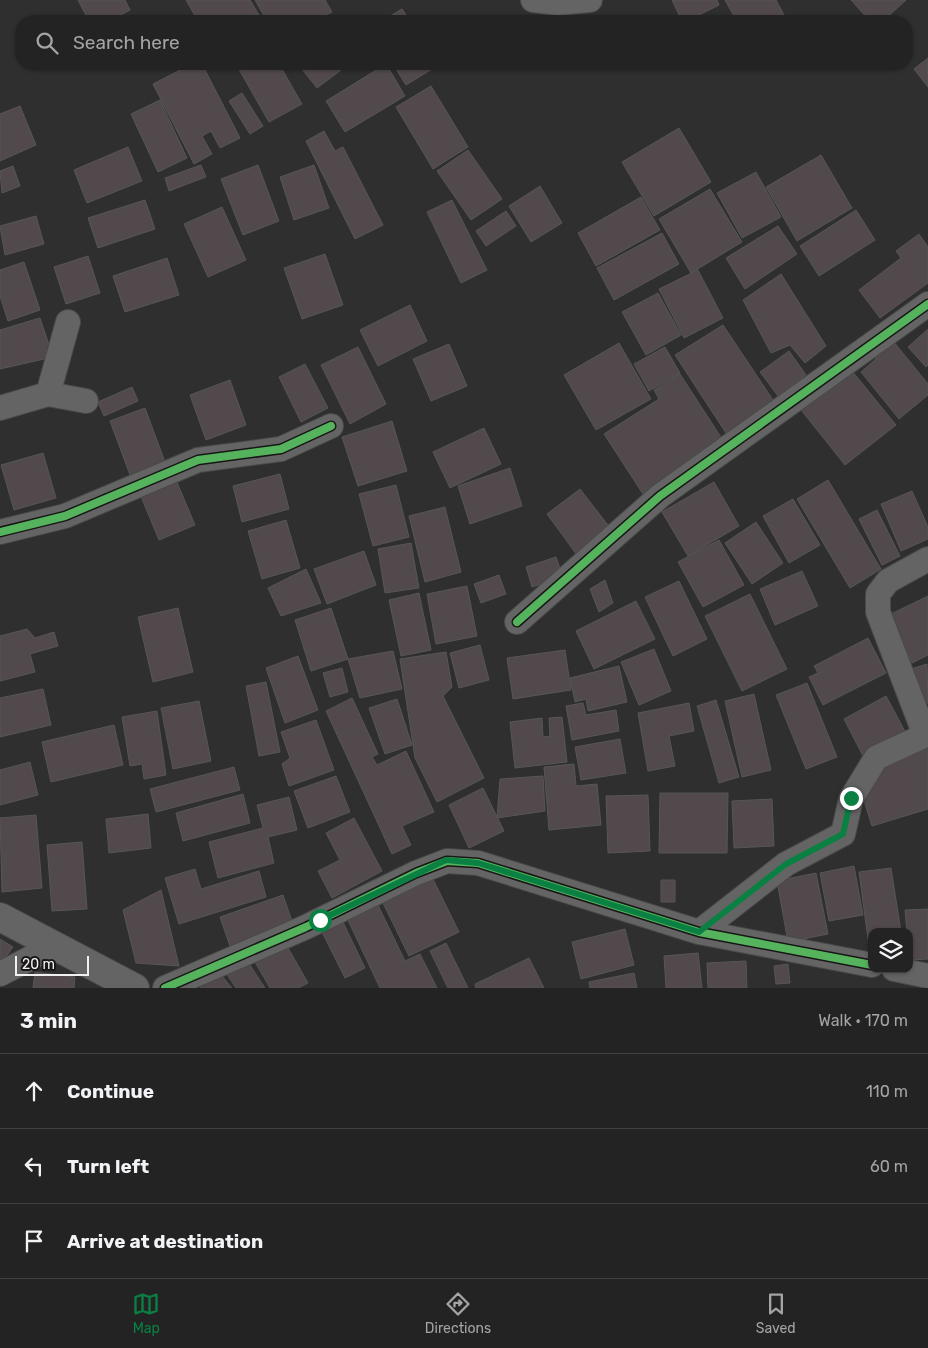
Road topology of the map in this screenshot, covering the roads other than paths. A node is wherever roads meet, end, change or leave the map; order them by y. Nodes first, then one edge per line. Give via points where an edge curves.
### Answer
1 (533, 0) edge
2 (590, 0) edge
3 (928, 304) edge
4 (68, 322) dead end
5 (48, 394) junction
6 (86, 401) dead end
7 (0, 408) edge
8 (330, 426) dead end
9 (0, 532) edge
10 (928, 559) edge
11 (517, 622) dead end
12 (927, 735) edge
13 (0, 916) edge
14 (699, 932) junction
15 (54, 946) junction
16 (868, 964) edge
17 (913, 973) edge
18 (928, 976) edge
19 (3, 978) edge
20 (136, 988) edge
21 (165, 988) edge

1 - 2 street via 558,3
3 - 11 street via 660,496
4 - 5 street
5 - 6 street
5 - 7 street
8 - 9 street via 281,449 198,460 65,516
10 - 12 street via 888,581 878,594 878,612
12 - 14 street via 876,758 851,798 843,834 786,864
13 - 15 street
14 - 16 street
14 - 21 street via 478,863 446,860 306,927
15 - 19 street
15 - 20 street
17 - 18 street

